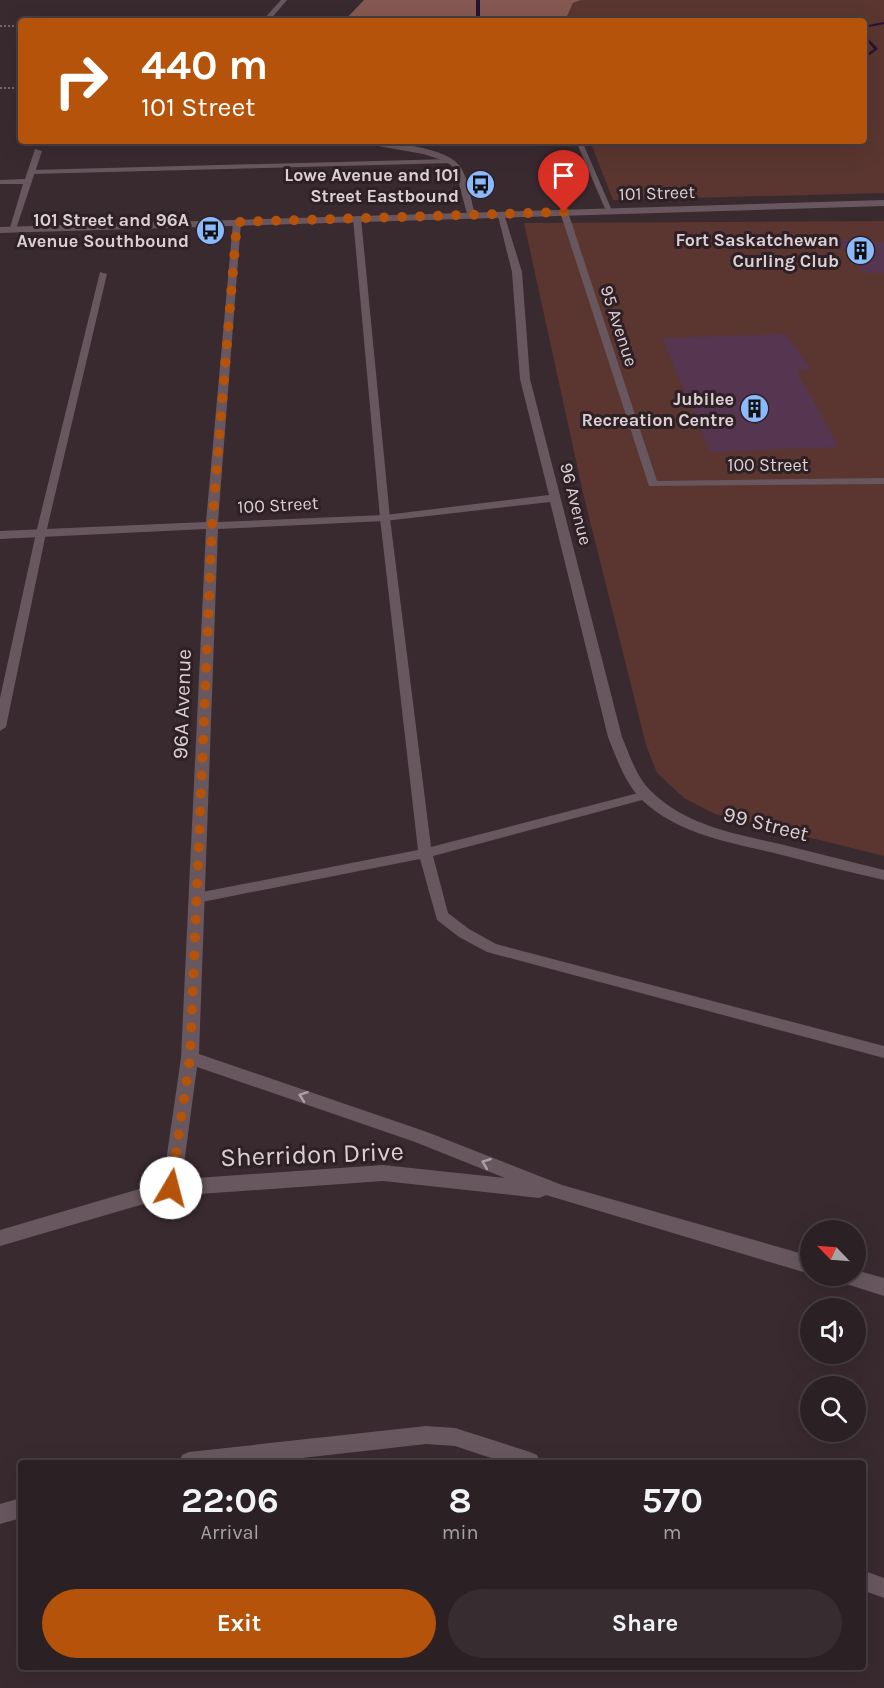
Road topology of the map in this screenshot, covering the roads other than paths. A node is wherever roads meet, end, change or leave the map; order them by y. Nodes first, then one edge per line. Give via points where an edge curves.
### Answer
1 (284, 0) edge
2 (268, 18) edge
3 (372, 144) edge
4 (580, 144) edge
5 (38, 151) dead end
6 (450, 160) junction
7 (30, 177) junction
8 (0, 182) edge
9 (884, 203) edge
10 (610, 211) junction
11 (564, 212) junction
12 (471, 214) junction
13 (500, 214) junction
14 (357, 218) junction
15 (237, 222) junction
16 (12, 229) junction
17 (0, 230) edge
18 (103, 274) dead end
19 (884, 481) edge
20 (653, 484) joint
21 (556, 498) junction
22 (385, 518) junction
23 (212, 526) junction
24 (41, 533) junction
25 (0, 535) edge
26 (0, 727) edge
27 (646, 795) junction
28 (425, 853) junction
29 (884, 875) edge
30 (197, 898) junction
31 (884, 1052) edge
32 (190, 1058) junction
33 (171, 1188) junction
34 (560, 1192) junction
35 (0, 1238) edge
36 (800, 1262) edge
37 (866, 1282) edge
38 (884, 1287) edge
39 (207, 1460) edge
40 (524, 1460) edge
41 (18, 1509) edge
42 (0, 1514) edge
43 (866, 1581) edge
44 (884, 1588) edge

1 - 2 street
3 - 6 street
4 - 10 lane
5 - 7 street
6 - 7 lane
6 - 12 street via 458,170
7 - 8 street
7 - 16 street
9 - 10 street, 101 Street
10 - 11 street, 101 Street
11 - 13 street, 101 Street
11 - 20 street, 95 Avenue
12 - 13 street, 101 Street
12 - 14 street, 101 Street
13 - 21 street, 96 Avenue via 517,272 525,379
14 - 15 street, 101 Street
14 - 22 lane
15 - 16 street, 101 Street
15 - 23 street, 96A Avenue
16 - 17 street, 101 Street
18 - 24 lane
19 - 20 street, 100 Street
21 - 22 street, 100 Street
21 - 27 street, 96 Avenue via 615,737
22 - 23 street, 100 Street
22 - 28 lane
23 - 24 street, 100 Street
23 - 30 street, 96A Avenue
24 - 25 street, 100 Street
24 - 26 lane
27 - 28 lane
27 - 29 street, 99 Street via 691,825 722,836
28 - 30 lane
28 - 31 lane via 442,916 492,948
30 - 32 street, 96A Avenue
32 - 33 street, 96A Avenue
34 -> 32 street, Sherridon Drive via 421,1137
33 - 34 street, Sherridon Drive via 383,1173
33 - 35 street, Sherridon Drive
34 - 36 street, Sherridon Drive
37 - 38 street
39 - 40 lane via 426,1436 455,1437
41 - 42 lane
43 - 44 lane

